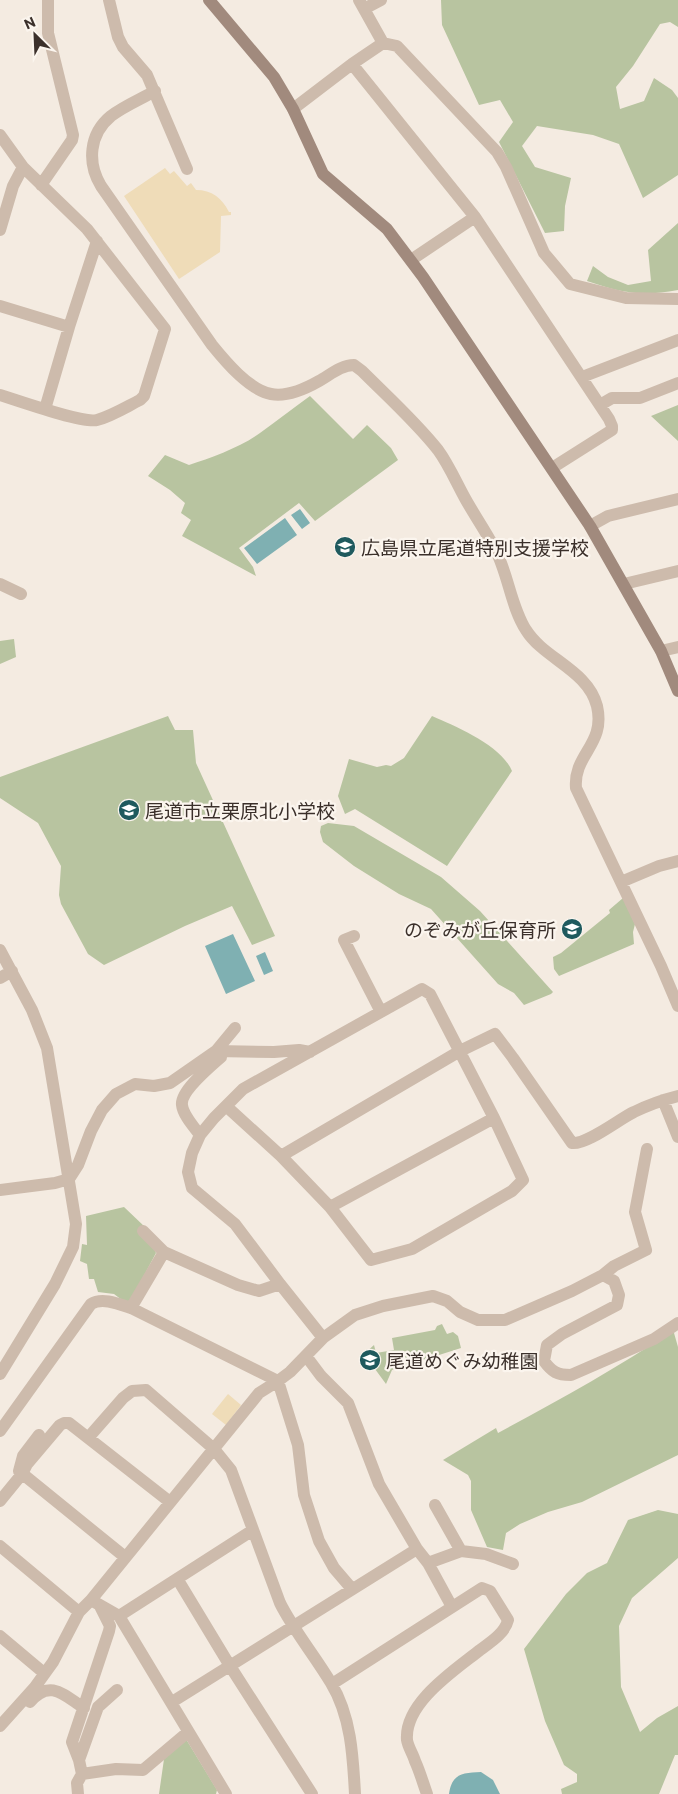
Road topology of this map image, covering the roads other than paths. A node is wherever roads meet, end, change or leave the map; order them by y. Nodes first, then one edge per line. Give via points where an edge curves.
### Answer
1 (48, 0) edge
2 (109, 0) edge
3 (209, 0) edge
4 (382, 0) edge
5 (362, 5) edge
6 (384, 43) junction
7 (352, 64) junction
8 (155, 91) junction
9 (293, 109) junction
10 (0, 135) edge
11 (22, 167) junction
12 (187, 169) dead end
13 (41, 185) junction
14 (474, 218) junction
15 (0, 230) edge
16 (96, 241) junction
17 (411, 260) junction
18 (678, 298) edge
19 (0, 306) edge
20 (69, 327) junction
21 (678, 340) edge
22 (582, 377) junction
23 (678, 383) edge
24 (0, 395) edge
25 (600, 405) junction
26 (45, 409) junction
27 (552, 468) junction
28 (678, 498) edge
29 (590, 526) junction
30 (678, 571) edge
31 (0, 584) edge
32 (624, 584) junction
33 (21, 594) dead end
34 (678, 647) edge
35 (661, 651) junction
36 (678, 691) edge
37 (678, 861) edge
38 (621, 882) junction
39 (354, 936) dead end
40 (0, 950) edge
41 (12, 971) junction
42 (0, 978) edge
43 (678, 1006) edge
44 (381, 1012) junction
45 (235, 1028) dead end
46 (460, 1050) junction
47 (218, 1051) junction
48 (310, 1052) junction
49 (678, 1096) edge
50 (662, 1100) junction
51 (226, 1106) junction
52 (494, 1118) junction
53 (200, 1135) junction
54 (678, 1137) edge
55 (647, 1149) dead end
56 (281, 1156) junction
57 (69, 1179) junction
58 (0, 1190) edge
59 (330, 1207) junction
60 (143, 1231) dead end
61 (164, 1252) junction
62 (603, 1275) junction
63 (280, 1284) junction
64 (131, 1308) junction
65 (678, 1323) edge
66 (323, 1338) junction
67 (306, 1356) junction
68 (0, 1374) edge
69 (278, 1381) junction
70 (0, 1432) edge
71 (39, 1435) dead end
72 (88, 1438) junction
73 (214, 1449) junction
74 (22, 1474) junction
75 (0, 1500) edge
76 (170, 1502) junction
77 (435, 1506) dead end
78 (253, 1530) junction
79 (0, 1546) edge
80 (417, 1549) junction
81 (461, 1551) junction
82 (125, 1557) junction
83 (428, 1562) junction
84 (513, 1564) dead end
85 (178, 1580) junction
86 (352, 1589) junction
87 (96, 1603) junction
88 (452, 1607) junction
89 (79, 1612) junction
90 (119, 1616) junction
91 (294, 1626) junction
92 (0, 1636) edge
93 (230, 1666) junction
94 (44, 1673) junction
95 (332, 1684) junction
96 (117, 1690) dead end
97 (172, 1702) junction
98 (84, 1708) junction
99 (25, 1710) dead end
100 (0, 1726) edge
101 (188, 1732) junction
102 (79, 1760) junction
103 (82, 1774) junction
104 (78, 1794) edge
105 (226, 1794) edge
106 (312, 1794) edge
107 (355, 1794) edge
108 (427, 1794) edge

1 - 13 street via 48,33 73,135
2 - 8 street via 118,37
3 - 9 street via 274,76
4 - 5 street
5 - 6 street
6 - 7 street
6 - 18 street via 397,46 497,152 544,253 570,284 626,298
7 - 9 street
7 - 14 street
8 - 12 street
8 - 38 street via 110,117 100,129 93,143 92,166 100,186 212,345 244,379 270,394 288,394 343,367 354,366 439,451 496,551 525,629 579,677 596,703 596,736 577,769 576,788
9 - 17 street via 323,174 388,229
10 - 11 street
11 - 13 street
11 - 15 street
13 - 16 street
14 - 17 street
14 - 22 street
16 - 20 street
16 - 26 street via 165,329 146,392 140,400 97,420
17 - 27 street
19 - 20 street
20 - 26 street
21 - 22 street
22 - 25 street
23 - 25 street via 640,398 612,398
24 - 26 street
25 - 27 street via 612,430
27 - 29 street
28 - 29 street via 608,516
29 - 32 street
30 - 32 street
31 - 33 street
32 - 35 street
34 - 35 street
35 - 36 street
37 - 38 street
38 - 43 street
39 - 44 street via 344,940
40 - 41 street
41 - 42 street
41 - 57 street via 47,1048
44 - 46 street via 422,989 430,994
44 - 48 street
45 - 47 street
46 - 50 street via 495,1034 572,1143 591,1138 634,1112
46 - 52 street
46 - 56 street
47 - 48 street
47 - 53 street via 221,1057 184,1094 182,1104
47 - 57 street via 170,1083 154,1086 136,1084 116,1094 102,1110
48 - 51 street via 243,1089
49 - 50 street
50 - 54 street
51 - 53 street
51 - 56 street
52 - 59 street
52 - 59 street via 523,1180 512,1191 412,1249 370,1260
53 - 63 street via 188,1172 192,1188 235,1224
55 - 62 street via 634,1212 646,1250
56 - 59 street
57 - 58 street
57 - 68 street via 76,1224 73,1247 55,1284
60 - 61 street
61 - 63 street via 259,1291
61 - 64 street
62 - 65 street via 614,1281 617,1305 547,1345 544,1361 551,1371 571,1375 654,1339
62 - 66 street via 505,1320 478,1320 433,1296 355,1315
63 - 66 street
64 - 69 street
64 - 70 street via 113,1302 91,1304
66 - 67 street
67 - 69 street
67 - 80 street via 348,1403 380,1484
69 - 73 street via 259,1393
69 - 86 street via 298,1445 304,1494 319,1541 334,1568
71 - 74 street via 23,1456 19,1471
72 - 73 street via 123,1398 132,1391 146,1390
72 - 74 street via 69,1423 60,1425
72 - 76 street
73 - 76 street
73 - 78 street via 231,1470
74 - 75 street
74 - 82 street
76 - 82 street
77 - 81 street
78 - 85 street
78 - 91 street via 280,1603
79 - 89 street
80 - 83 street
80 - 86 street
81 - 83 street
81 - 84 street via 496,1556
82 - 87 street
83 - 88 street
85 - 90 street
85 - 93 street
86 - 91 street
87 - 89 street
87 - 90 street
87 - 98 street via 110,1626
88 - 95 street
88 - 108 street via 482,1588 490,1591 508,1620 506,1627 493,1640 425,1697 407,1727 407,1742
89 - 94 street
90 - 97 street
91 - 93 street
91 - 95 street
92 - 94 street
93 - 97 street
93 - 106 street
94 - 100 street
95 - 107 street via 348,1725
96 - 102 street via 98,1706
97 - 101 street
98 - 99 street via 50,1689 40,1693
98 - 102 street via 72,1742
101 - 103 street via 143,1770 116,1768
101 - 105 street
102 - 103 street
103 - 104 street via 77,1783

